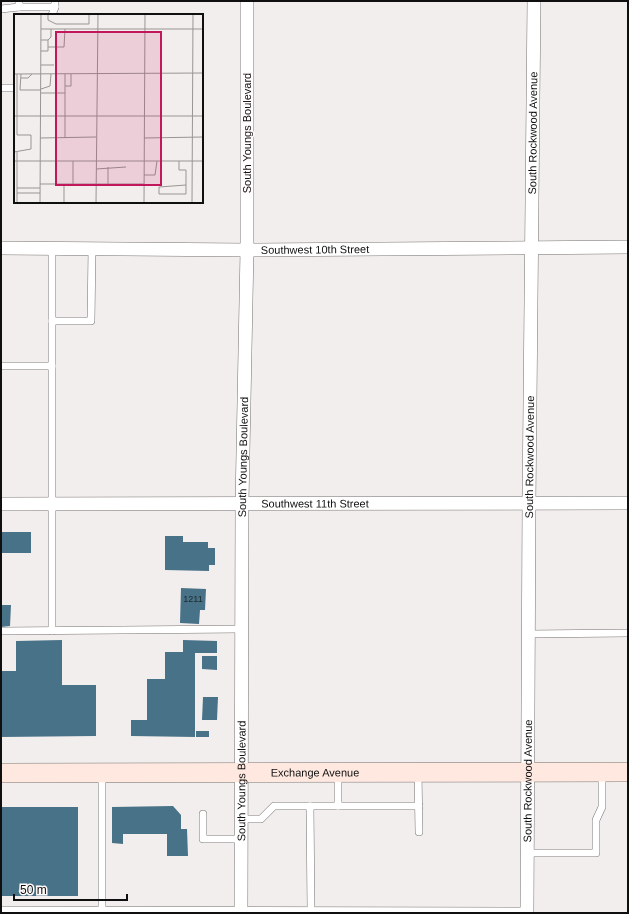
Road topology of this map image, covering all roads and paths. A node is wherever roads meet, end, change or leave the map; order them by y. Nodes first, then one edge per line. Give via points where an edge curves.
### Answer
1 (247, 1) edge
2 (534, 1) edge
3 (19, 4) edge
4 (55, 4) edge
5 (1, 9) edge
6 (52, 14) edge
7 (1, 88) edge
8 (14, 88) edge
9 (628, 247) edge
10 (1, 248) edge
11 (531, 248) junction
12 (52, 249) junction
13 (92, 249) junction
14 (247, 250) junction
15 (52, 321) junction
16 (1, 366) edge
17 (52, 366) junction
18 (242, 503) junction
19 (529, 503) junction
20 (628, 503) edge
21 (1, 504) edge
22 (52, 504) junction
23 (242, 629) junction
24 (1, 631) edge
25 (52, 631) junction
26 (628, 633) edge
27 (528, 634) junction
28 (418, 772) junction
29 (527, 772) junction
30 (602, 772) junction
31 (628, 772) edge
32 (1, 773) edge
33 (102, 773) junction
34 (242, 773) junction
35 (338, 773) junction
36 (310, 806) junction
37 (338, 806) junction
38 (419, 806) junction
39 (203, 814) dead end
40 (242, 819) junction
41 (419, 832) dead end
42 (241, 839) junction
43 (527, 853) junction
44 (1, 910) edge
45 (102, 910) junction
46 (311, 910) junction
47 (241, 911) edge
48 (50, 912) edge
49 (527, 912) edge

1 - 14 street, South Youngs Boulevard
2 - 11 street, South Rockwood Avenue
3 - 4 lane
3 - 5 lane
4 - 6 lane
7 - 8 lane
9 - 11 street, Southwest 10th Street
10 - 12 street, Southwest 10th Street
11 - 14 street, Southwest 10th Street
11 - 19 street, South Rockwood Avenue
12 - 13 street, Southwest 10th Street
12 - 15 lane
13 - 14 street, Southwest 10th Street
13 - 15 lane via 91,321
14 - 18 street, South Youngs Boulevard
15 - 17 lane
16 - 17 lane
17 - 22 lane
18 - 19 street, Southwest 11th Street
18 - 22 street, Southwest 11th Street
18 - 23 street, South Youngs Boulevard
19 - 20 street, Southwest 11th Street
19 - 27 street, South Rockwood Avenue
21 - 22 street, Southwest 11th Street
22 - 25 lane
23 - 25 lane
23 - 34 street, South Youngs Boulevard
24 - 25 lane
26 - 27 lane
27 - 29 street, South Rockwood Avenue
28 - 29 main road, Exchange Avenue
28 - 35 main road, Exchange Avenue
28 - 38 lane
29 - 30 main road, Exchange Avenue
29 - 43 street, South Rockwood Avenue
30 - 31 main road, Exchange Avenue
30 - 43 lane via 602,806 596,820 596,853
32 - 33 main road, Exchange Avenue
33 - 34 main road, Exchange Avenue
33 - 45 lane
34 - 35 main road, Exchange Avenue
34 - 40 street, South Youngs Boulevard
35 - 37 lane
36 - 37 lane
36 - 40 lane via 274,806 260,819
36 - 46 lane
37 - 38 lane
38 - 41 lane
39 - 42 lane via 203,839
40 - 42 street, South Youngs Boulevard
42 - 47 street, South Youngs Boulevard
43 - 49 street, South Rockwood Avenue
44 - 48 lane
45 - 47 lane
45 - 48 lane
46 - 47 lane
46 - 49 lane

